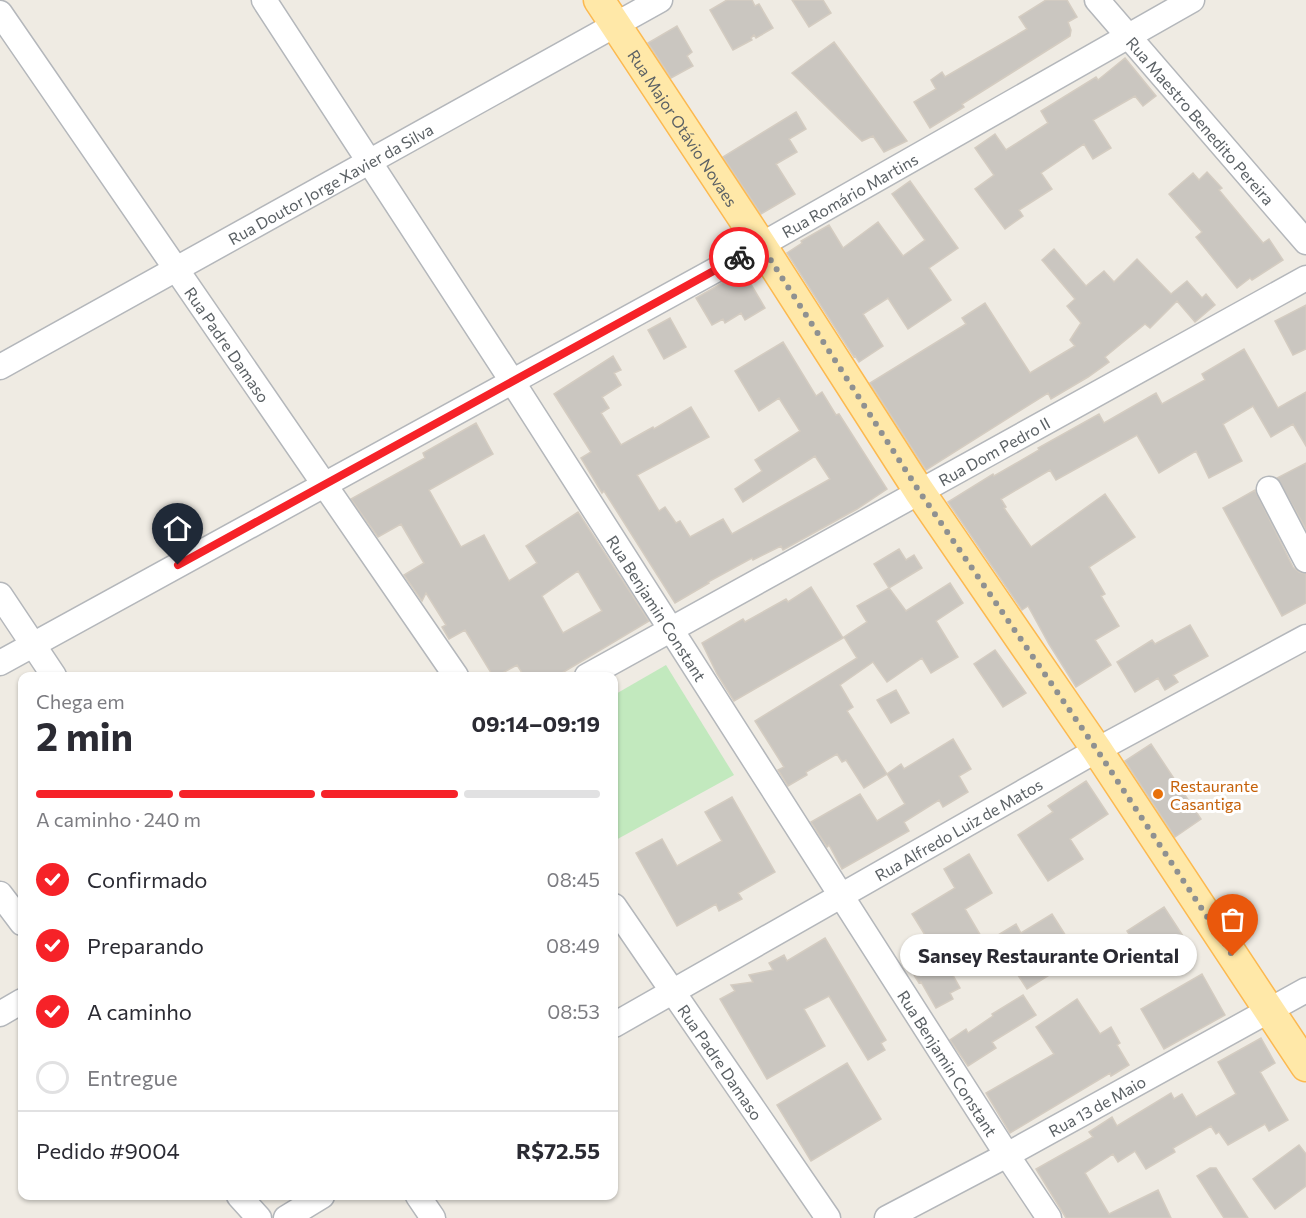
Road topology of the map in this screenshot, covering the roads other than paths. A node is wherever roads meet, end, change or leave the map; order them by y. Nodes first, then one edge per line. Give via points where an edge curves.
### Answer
1 (5, 0) edge
2 (264, 0) edge
3 (599, 0) edge
4 (660, 0) edge
5 (1097, 0) edge
6 (1192, 0) edge
7 (0, 4) edge
8 (0, 13) edge
9 (615, 25) junction
10 (1127, 36) junction
11 (369, 162) junction
12 (1306, 242) edge
13 (761, 245) junction
14 (176, 270) junction
15 (1306, 278) edge
16 (0, 367) edge
17 (512, 381) junction
18 (324, 484) junction
19 (1269, 489) dead end
20 (919, 491) junction
21 (1306, 560) edge
22 (0, 595) edge
23 (670, 630) junction
24 (1306, 637) edge
25 (32, 645) junction
26 (0, 663) edge
27 (51, 672) edge
28 (453, 672) edge
29 (594, 672) edge
30 (1097, 750) junction
31 (0, 894) edge
32 (842, 896) junction
33 (618, 912) edge
34 (18, 918) edge
35 (1306, 990) edge
36 (673, 992) junction
37 (18, 1003) edge
38 (1269, 1011) junction
39 (0, 1014) edge
40 (618, 1024) edge
41 (1306, 1066) edge
42 (1007, 1155) junction
43 (242, 1200) edge
44 (315, 1200) edge
45 (421, 1200) edge
46 (258, 1218) edge
47 (286, 1218) edge
48 (433, 1218) edge
49 (828, 1218) edge
50 (887, 1218) edge
51 (1049, 1218) edge

1 - 7 street
2 - 11 street, Rua Benjamin Constant
3 - 9 main road, Rua Major Otávio Novaes
4 - 9 street, Rua Doutor Jorge Xavier da Silva
5 - 10 street, Rua Maestro Benedito Pereira
6 - 10 street, Rua Romário Martins
8 - 14 street, Rua Padre Damaso
9 - 11 street, Rua Doutor Jorge Xavier da Silva
9 - 13 main road, Rua Major Otávio Novaes
10 - 12 street, Rua Maestro Benedito Pereira
10 - 13 street, Rua Romário Martins
11 - 14 street, Rua Doutor Jorge Xavier da Silva
11 - 17 street, Rua Benjamin Constant
13 - 17 street, Rua Romário Martins
13 - 20 main road, Rua Major Otávio Novaes
14 - 16 street, Rua Doutor Jorge Xavier da Silva
14 - 18 street, Rua Padre Damaso
15 - 20 street, Rua Dom Pedro II
17 - 18 street, Rua Romário Martins
17 - 23 street, Rua Benjamin Constant
18 - 25 street, Rua Romário Martins
18 - 28 street, Rua Padre Damaso
19 - 21 street
20 - 23 street, Rua Dom Pedro II
20 - 30 main road, Rua Major Otávio Novaes
22 - 25 street
23 - 29 street, Rua Dom Pedro II
23 - 32 street, Rua Benjamin Constant
24 - 30 street, Rua Alfredo Luiz de Matos
25 - 26 street, Rua Romário Martins
25 - 27 street
30 - 32 street, Rua Alfredo Luiz de Matos
30 - 38 main road, Rua Major Otávio Novaes
31 - 34 street
32 - 36 street, Rua Alfredo Luiz de Matos
32 - 42 street, Rua Benjamin Constant
33 - 36 street, Rua Padre Damaso
35 - 38 street, Rua 13 de Maio
36 - 40 street, Rua Alfredo Luiz de Matos
36 - 49 street, Rua Padre Damaso
37 - 39 street
38 - 41 main road, Rua Major Otávio Novaes
38 - 42 street, Rua 13 de Maio
42 - 50 street, Rua 13 de Maio
42 - 51 street, Rua Benjamin Constant
43 - 46 street
44 - 47 street
45 - 48 street

